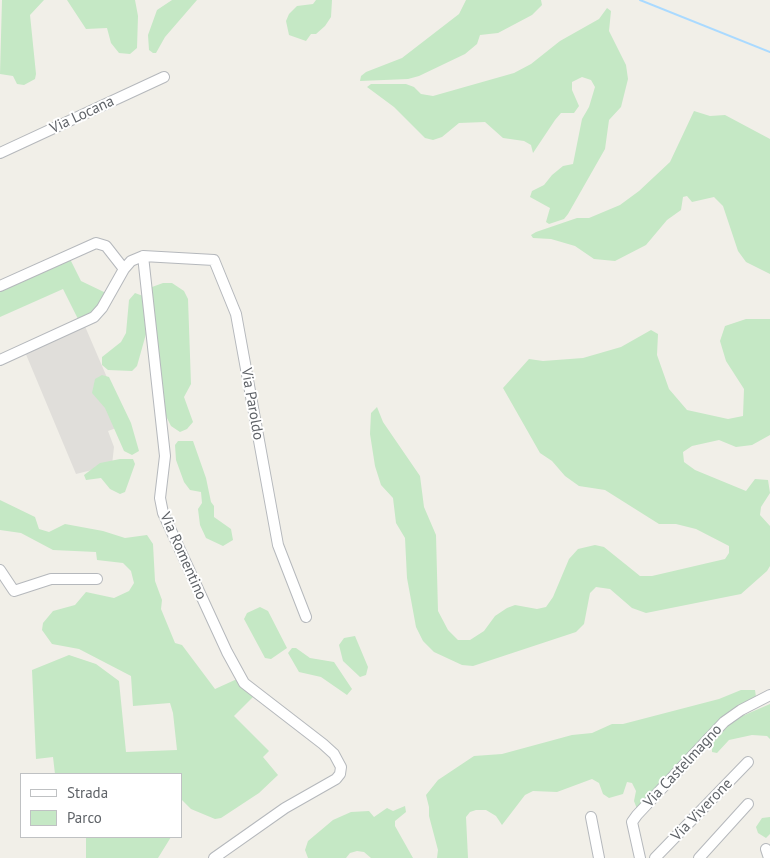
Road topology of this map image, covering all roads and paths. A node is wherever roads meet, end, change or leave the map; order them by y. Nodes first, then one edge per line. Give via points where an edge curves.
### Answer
1 (164, 77) dead end
2 (0, 153) edge
3 (143, 256) junction
4 (124, 269) junction
5 (0, 286) edge
6 (0, 360) edge
7 (0, 570) edge
8 (97, 579) dead end
9 (306, 617) dead end
10 (770, 695) edge
11 (748, 762) dead end
12 (748, 804) dead end
13 (591, 817) dead end
14 (214, 858) edge
15 (600, 858) edge
16 (640, 858) edge
17 (655, 858) edge
18 (699, 858) edge

1 - 2 street, Via Locana
3 - 4 street via 131,261
3 - 9 street, Via Paroldo via 214,260 236,314 278,545
3 - 14 street, Via Romentino via 165,456 160,498 163,513 244,683 328,749 341,767 336,779 285,808
4 - 5 street via 107,247 96,242
4 - 6 street via 97,315
7 - 8 street via 14,591 51,579
10 - 16 street, Via Castelmagno via 724,722 637,815 632,822
11 - 17 street, Via Viverone
12 - 18 street
13 - 15 street

